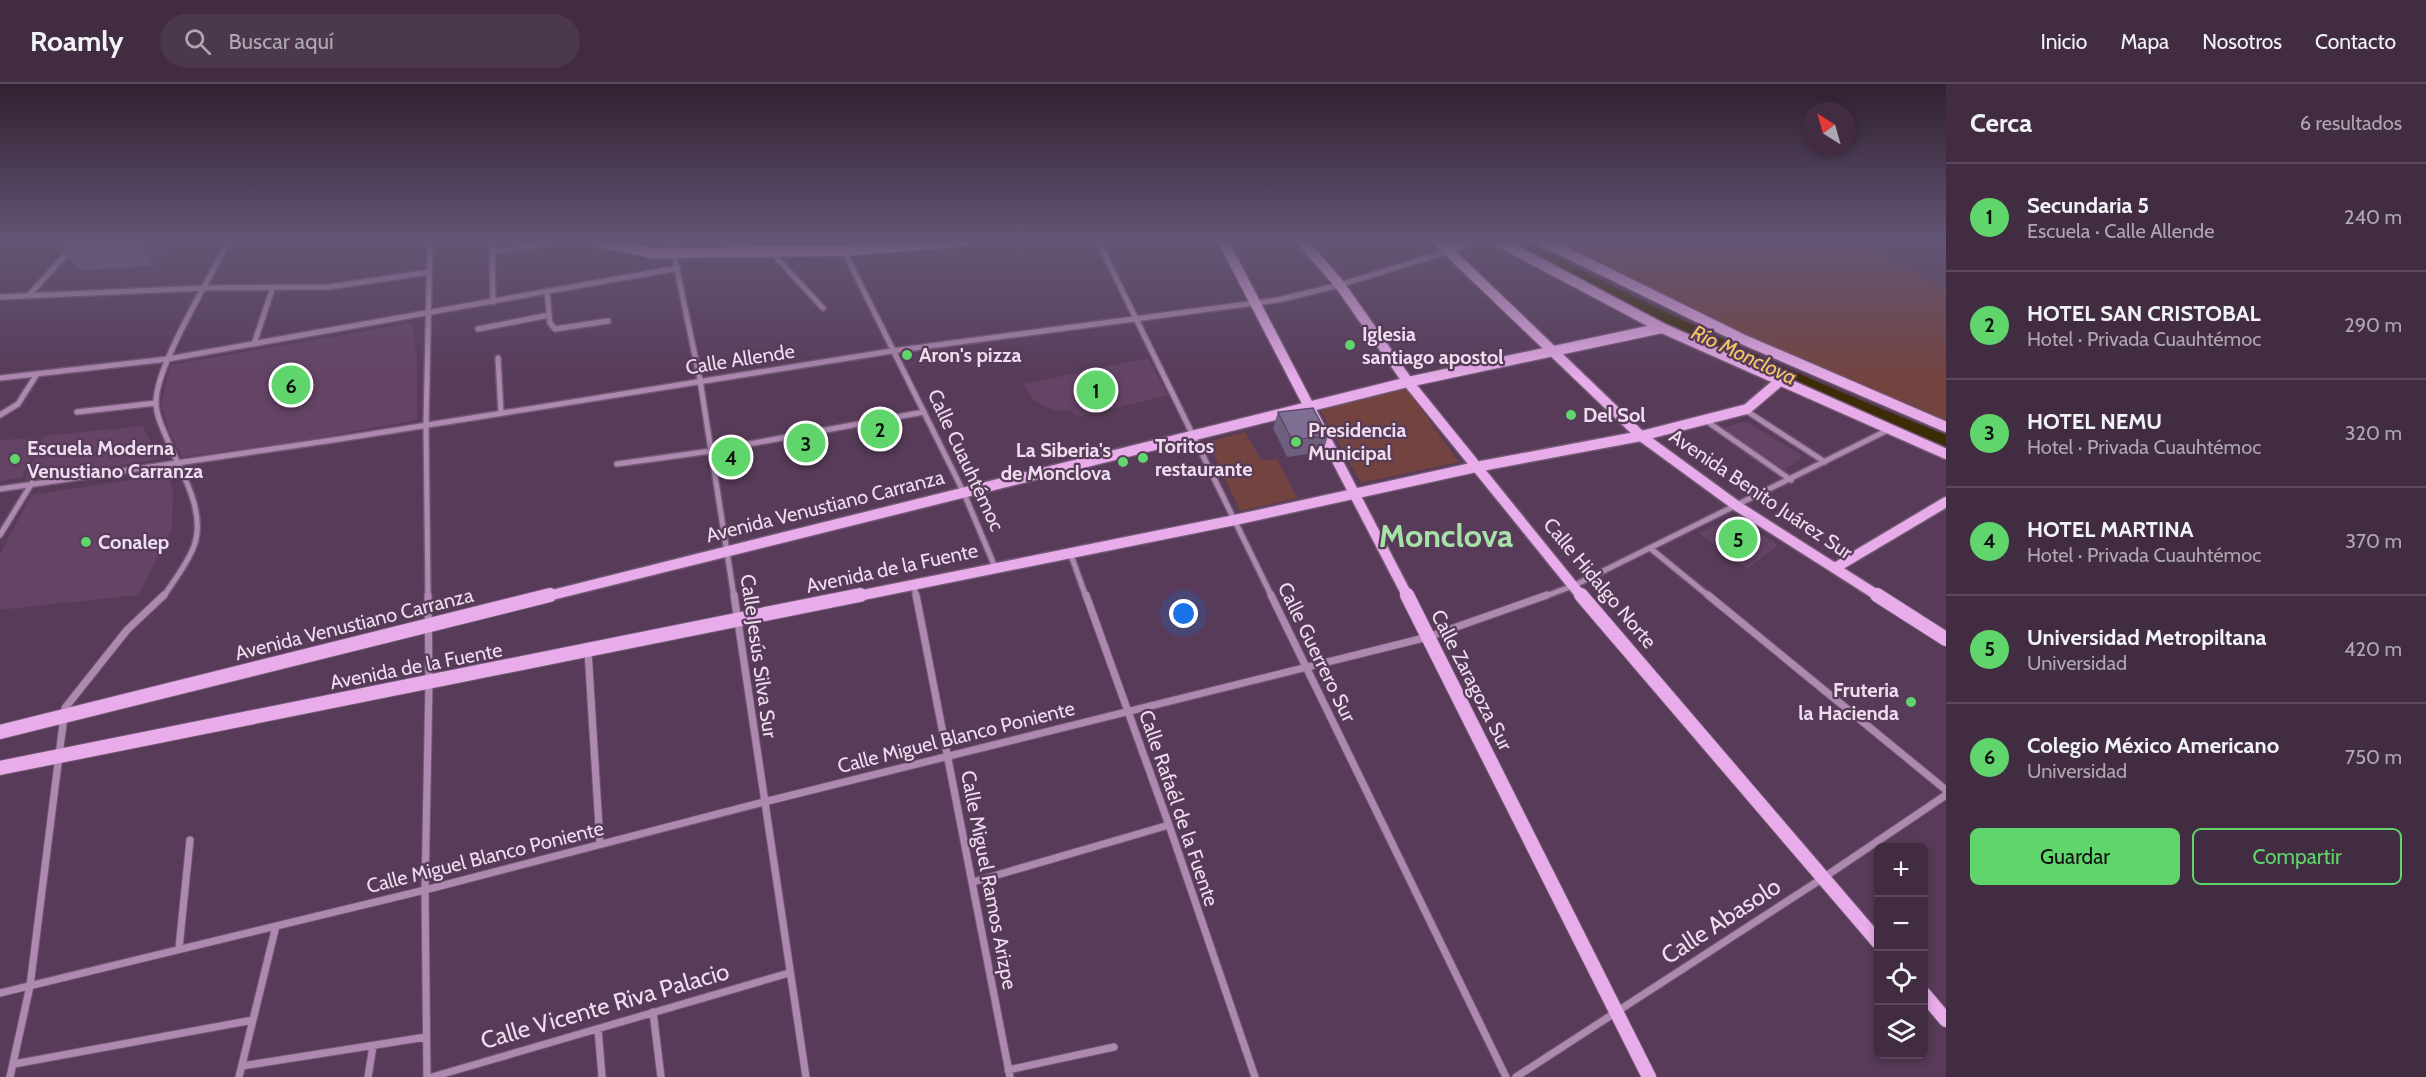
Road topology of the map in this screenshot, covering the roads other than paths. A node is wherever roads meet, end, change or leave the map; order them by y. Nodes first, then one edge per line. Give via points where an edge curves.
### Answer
1 (36, 287) edge
2 (250, 287) edge
3 (273, 287) edge
4 (429, 287) edge
5 (493, 287) edge
6 (573, 287) edge
7 (682, 287) edge
8 (804, 287) edge
9 (861, 287) edge
10 (1122, 287) edge
11 (1248, 287) edge
12 (1329, 287) edge
13 (1342, 287) edge
14 (1486, 287) edge
15 (1585, 287) edge
16 (1632, 287) edge
17 (205, 288) junction
18 (548, 292) junction
19 (29, 295) junction
20 (0, 297) edge
21 (493, 302) junction
22 (1257, 303) junction
23 (823, 308) dead end
24 (429, 313) junction
25 (549, 315) junction
26 (1137, 316) junction
27 (608, 321) dead end
28 (478, 328) dead end
29 (1662, 328) junction
30 (254, 344) junction
31 (1551, 350) junction
32 (892, 351) junction
33 (498, 358) dead end
34 (168, 359) junction
35 (37, 374) junction
36 (0, 378) edge
37 (700, 380) junction
38 (1780, 380) junction
39 (1408, 382) junction
40 (156, 403) junction
41 (1311, 406) junction
42 (1745, 410) junction
43 (77, 412) dead end
44 (924, 412) junction
45 (501, 413) junction
46 (0, 415) edge
47 (1705, 420) junction
48 (426, 425) junction
49 (1946, 427) edge
50 (1890, 429) junction
51 (1195, 435) junction
52 (1641, 436) junction
53 (711, 451) junction
54 (1946, 454) edge
55 (1825, 462) junction
56 (178, 463) junction
57 (617, 464) dead end
58 (1476, 467) junction
59 (1791, 480) junction
60 (32, 483) junction
61 (0, 489) edge
62 (963, 491) junction
63 (1356, 494) junction
64 (1946, 502) edge
65 (1737, 506) junction
66 (1235, 520) junction
67 (0, 535) edge
68 (1650, 548) junction
69 (727, 551) junction
70 (1070, 552) junction
71 (994, 567) junction
72 (1835, 568) junction
73 (914, 584) junction
74 (1574, 586) junction
75 (738, 620) junction
76 (429, 626) junction
77 (1428, 637) junction
78 (1946, 639) edge
79 (588, 651) junction
80 (1306, 667) junction
81 (429, 683) junction
82 (1127, 711) junction
83 (62, 716) junction
84 (0, 732) edge
85 (58, 757) junction
86 (948, 757) junction
87 (0, 768) edge
88 (1946, 790) edge
89 (1946, 795) edge
90 (764, 802) junction
91 (1169, 825) junction
92 (190, 840) dead end
93 (600, 844) junction
94 (1823, 878) junction
95 (973, 882) junction
96 (425, 890) junction
97 (276, 926) junction
98 (1874, 937) edge
99 (179, 948) junction
100 (789, 973) junction
101 (30, 986) junction
102 (0, 993) edge
103 (1928, 1000) edge
104 (653, 1012) junction
105 (1617, 1013) junction
106 (253, 1020) junction
107 (1946, 1020) edge
108 (598, 1029) junction
109 (426, 1037) junction
110 (373, 1046) junction
111 (1114, 1047) dead end
112 (14, 1064) junction
113 (242, 1066) junction
114 (1009, 1074) edge
115 (10, 1077) edge
116 (239, 1077) edge
117 (368, 1077) edge
118 (427, 1077) edge
119 (432, 1077) edge
120 (602, 1077) edge
121 (661, 1077) edge
122 (806, 1077) edge
123 (1255, 1077) edge
124 (1506, 1077) edge
125 (1516, 1077) edge
126 (1649, 1077) edge

1 - 19 street
2 - 17 street
3 - 30 street
4 - 24 street
5 - 21 street
6 - 18 street
7 - 37 street, Calle Jesús Silva Sur
8 - 23 street
9 - 32 street, Calle Cuauhtémoc
10 - 26 street, Calle Guerrero Sur
11 - 22 street, Calle Zaragoza Sur
12 - 22 street, Calle Allende
13 - 39 street, Calle Hidalgo Norte
14 - 31 street, Avenida Benito Juárez Sur
15 - 29 street
16 - 49 street
17 - 19 street
17 - 34 street
18 - 21 street
18 - 25 street
19 - 20 street
21 - 24 street
22 - 26 street, Calle Allende
22 - 41 street, Calle Zaragoza Sur
24 - 30 street
24 - 48 street
25 - 27 street via 552,327 560,329
25 - 28 street
26 - 32 street, Calle Allende
26 - 51 street, Calle Guerrero Sur
29 - 31 street, Avenida Venustiano Carranza
29 - 38 street
30 - 34 street
31 - 39 street, Avenida Venustiano Carranza
31 - 52 street, Avenida Benito Juárez Sur
32 - 37 street, Calle Allende
32 - 44 street, Calle Cuauhtémoc
33 - 45 street
34 - 35 street
34 - 40 street
35 - 36 street
35 - 46 street via 16,408
37 - 45 street, Calle Allende
37 - 53 street, Calle Jesús Silva Sur
38 - 42 street, Avenida de la Fuente
38 - 50 street
39 - 41 street, Avenida Venustiano Carranza
39 - 58 street, Calle Hidalgo Norte
40 - 43 street
40 - 56 street
41 - 51 street, Avenida Venustiano Carranza
41 - 63 street, Calle Zaragoza Sur
42 - 47 street, Avenida de la Fuente
42 - 55 street
44 - 53 street
44 - 62 street, Calle Cuauhtémoc
45 - 48 street, Calle Allende
47 - 52 street, Avenida de la Fuente
47 - 59 street
48 - 56 street, Calle Allende
48 - 76 street
50 - 54 street
50 - 55 street, Calle Miguel Blanco Poniente
51 - 62 street, Avenida Venustiano Carranza
51 - 66 street, Calle Guerrero Sur
52 - 58 street, Avenida de la Fuente
52 - 65 street, Avenida Benito Juárez Sur
53 - 57 street
53 - 69 street, Calle Jesús Silva Sur
55 - 59 street, Calle Miguel Blanco Poniente
56 - 60 street, Calle Allende
56 - 83 street via 193,497 196,515 191,554 164,596 127,630 71,698
58 - 63 street, Avenida de la Fuente
58 - 74 street, Calle Hidalgo Norte
59 - 65 street, Calle Miguel Blanco Poniente
60 - 61 street, Calle Allende
60 - 67 street
62 - 69 street, Avenida Venustiano Carranza
62 - 71 street, Calle Cuauhtémoc
63 - 66 street, Avenida de la Fuente
63 - 77 street, Calle Zaragoza Sur
64 - 72 street
65 - 68 street, Calle Miguel Blanco Poniente
65 - 72 street, Avenida Benito Juárez Sur
66 - 70 street, Avenida de la Fuente
66 - 80 street, Calle Guerrero Sur
68 - 74 street, Calle Miguel Blanco Poniente
68 - 88 street
69 - 75 street, Calle Jesús Silva Sur
69 - 76 street, Avenida Venustiano Carranza
70 - 71 street, Avenida de la Fuente
70 - 82 street, Calle Rafaél de la Fuente
71 - 73 street, Avenida de la Fuente
72 - 78 street, Avenida Benito Juárez Sur
73 - 75 street, Avenida de la Fuente
73 - 86 street, Calle Miguel Ramos Arizpe
74 - 77 street, Calle Miguel Blanco Poniente
74 - 94 street, Calle Hidalgo Norte
75 - 79 street, Avenida de la Fuente
75 - 90 street, Calle Jesús Silva Sur
76 - 81 street
76 - 83 street, Avenida Venustiano Carranza
77 - 80 street, Calle Miguel Blanco Poniente
77 - 105 street, Calle Zaragoza Sur
79 - 81 street, Avenida de la Fuente
79 - 93 street
80 - 82 street, Calle Miguel Blanco Poniente
80 - 124 street, Calle Guerrero Sur
81 - 85 street, Avenida de la Fuente
81 - 96 street
82 - 86 street, Calle Miguel Blanco Poniente
82 - 91 street, Calle Rafaél de la Fuente
83 - 84 street, Avenida Venustiano Carranza
83 - 85 street
85 - 87 street, Avenida de la Fuente
85 - 101 street
86 - 90 street, Calle Miguel Blanco Poniente
86 - 95 street, Calle Miguel Ramos Arizpe
89 - 94 street, Calle Abasolo
90 - 93 street, Calle Miguel Blanco Poniente
90 - 100 street, Calle Jesús Silva Sur
91 - 95 street
91 - 123 street, Calle Rafaél de la Fuente
92 - 99 street
93 - 96 street, Calle Miguel Blanco Poniente
94 - 98 street, Calle Hidalgo Norte
94 - 105 street, Calle Abasolo
95 - 114 street, Calle Miguel Ramos Arizpe
96 - 97 street, Calle Miguel Blanco Poniente
96 - 109 street
97 - 99 street, Calle Miguel Blanco Poniente
97 - 106 street
99 - 101 street, Calle Miguel Blanco Poniente
100 - 104 street, Calle Vicente Riva Palacio
100 - 122 street, Calle Jesús Silva Sur
101 - 102 street, Calle Miguel Blanco Poniente
101 - 112 street
103 - 107 street
104 - 108 street, Calle Vicente Riva Palacio
104 - 121 street
105 - 125 street, Calle Abasolo
105 - 126 street, Calle Zaragoza Sur
106 - 112 street
106 - 113 street
108 - 119 street, Calle Vicente Riva Palacio
108 - 120 street
109 - 110 street
109 - 118 street
110 - 113 street
110 - 117 street
111 - 114 street
112 - 115 street
113 - 116 street

